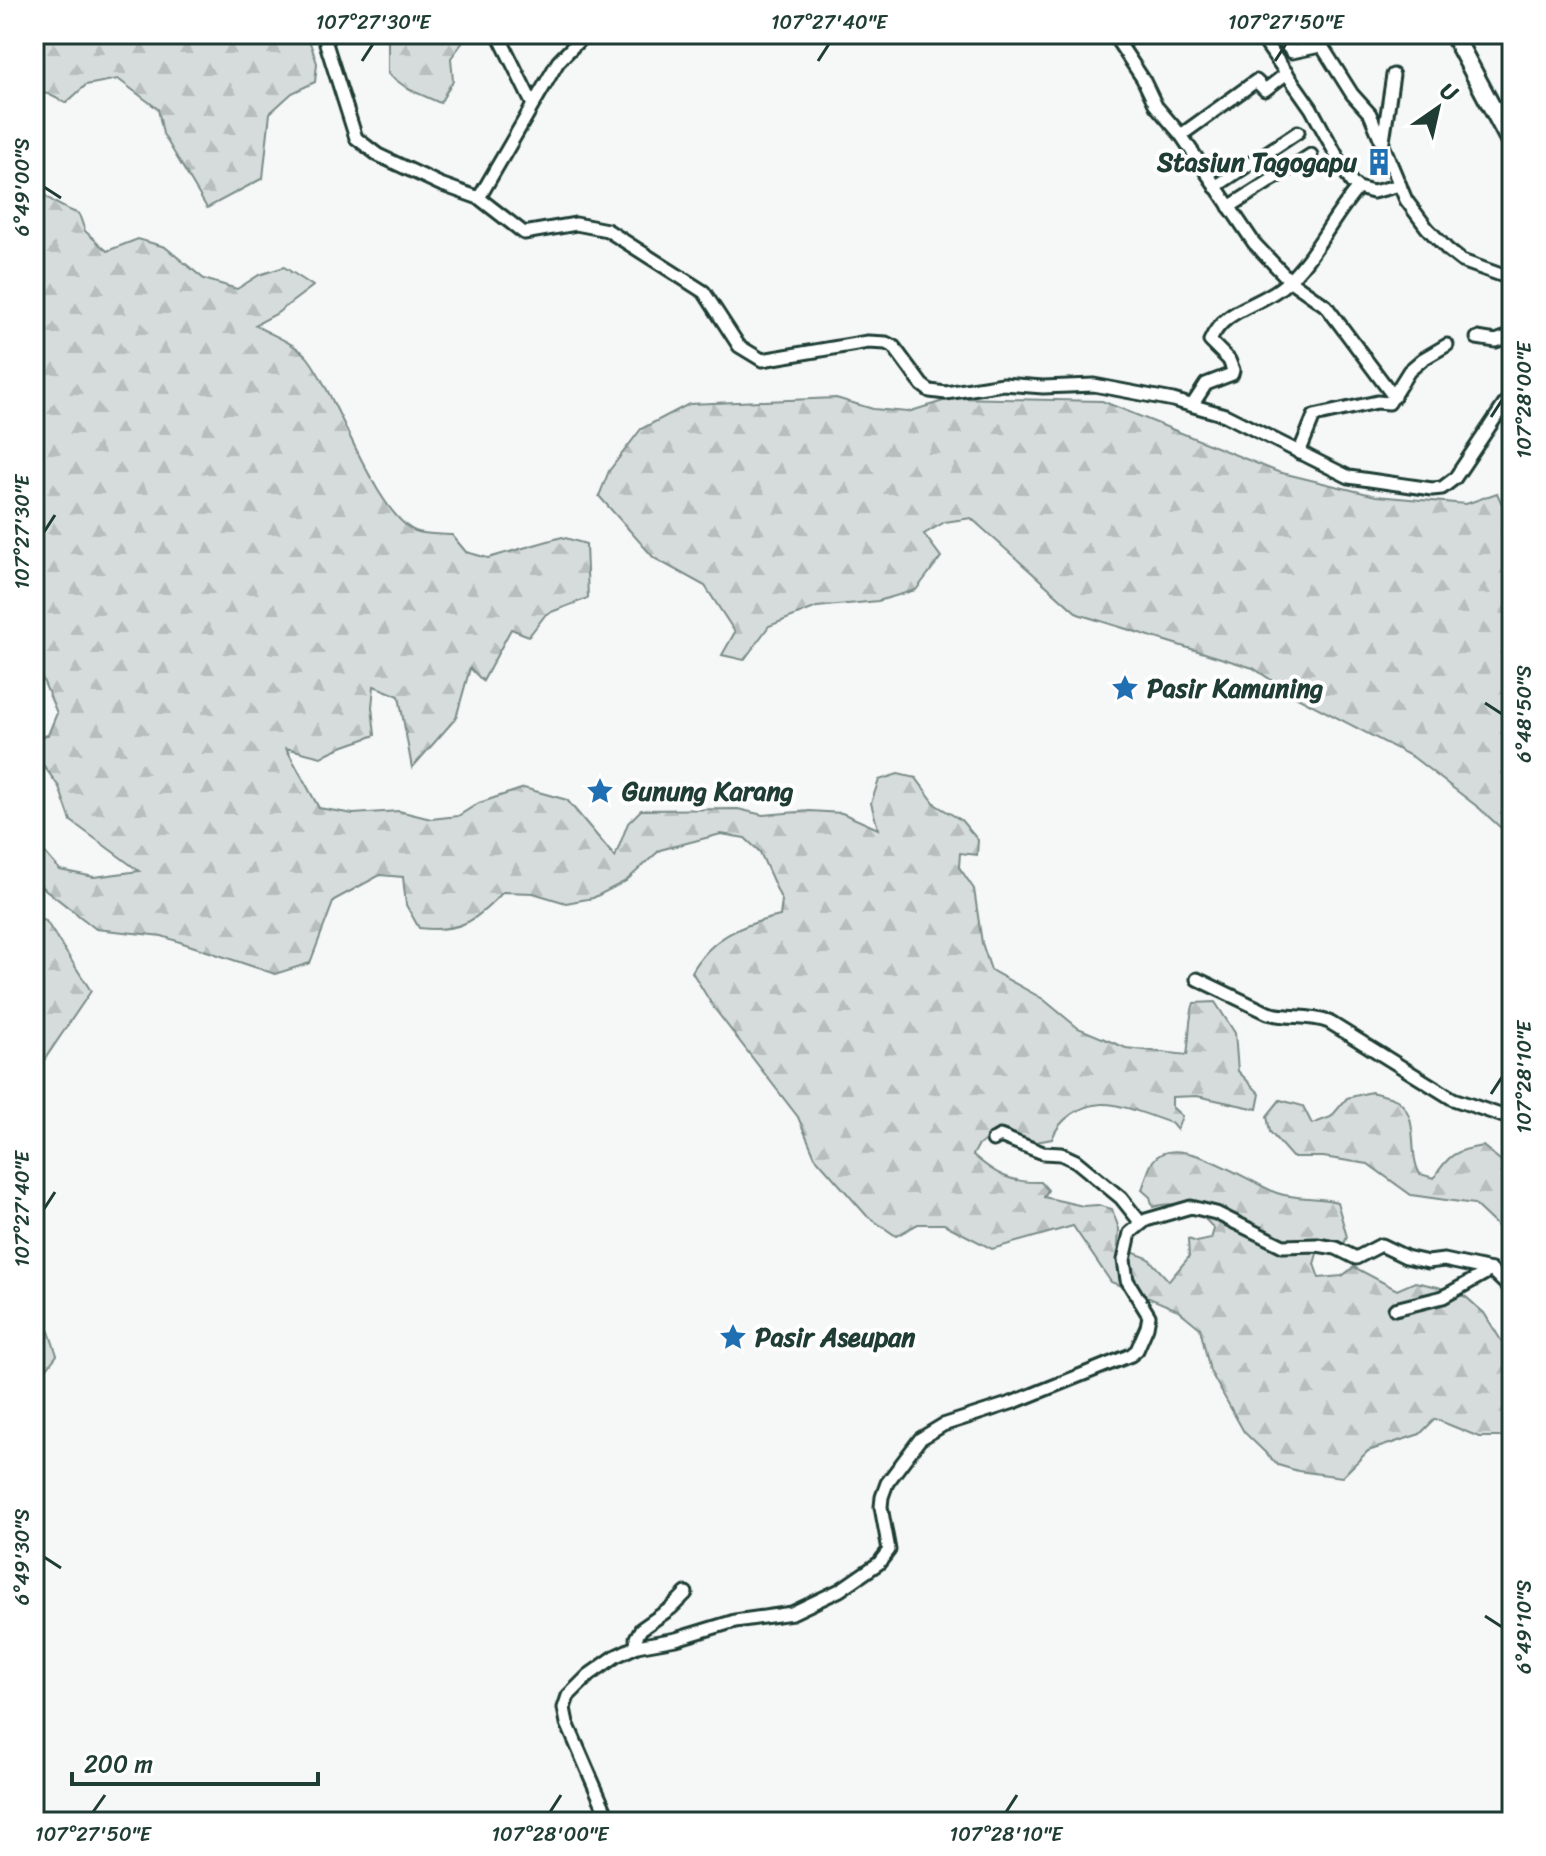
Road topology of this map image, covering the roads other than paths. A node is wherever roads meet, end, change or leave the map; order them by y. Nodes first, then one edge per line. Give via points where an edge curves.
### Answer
1 (323, 34) edge
2 (498, 34) edge
3 (585, 34) edge
4 (1113, 34) edge
5 (1259, 34) edge
6 (1453, 34) edge
7 (1278, 36) edge
8 (1287, 73) junction
9 (1393, 75) dead end
10 (532, 103) junction
11 (1298, 132) dead end
12 (1181, 135) junction
13 (1383, 142) junction
14 (1512, 145) edge
15 (1311, 155) dead end
16 (1400, 185) junction
17 (1215, 187) junction
18 (1358, 188) junction
19 (479, 198) junction
20 (1229, 207) junction
21 (1512, 279) edge
22 (1289, 280) junction
23 (1512, 335) edge
24 (1477, 338) dead end
25 (1447, 345) dead end
26 (1512, 393) edge
27 (1394, 397) junction
28 (1193, 404) junction
29 (1299, 453) junction
30 (1197, 979) dead end
31 (1512, 1119) edge
32 (993, 1140) dead end
33 (1141, 1223) junction
34 (1491, 1270) junction
35 (1512, 1290) edge
36 (1395, 1309) dead end
37 (686, 1593) dead end
38 (637, 1646) junction
39 (610, 1822) edge

1 - 19 street via 361,144
2 - 10 street
3 - 10 street via 564,53
4 - 12 street via 1156,106
5 - 8 street
6 - 14 highway
7 - 13 street via 1296,52 1323,48 1370,114
8 - 12 street via 1265,90 1256,81
8 - 18 street
9 - 13 street
10 - 19 street
11 - 17 street
12 - 17 street
13 - 16 street
15 - 20 street
16 - 18 street via 1373,192
16 - 21 street via 1420,220 1448,250 1477,268
17 - 20 street
18 - 22 street
19 - 28 street via 524,233 576,224 617,236 704,292 739,346 762,360 886,343 898,350 930,391 1003,384 1094,385
20 - 22 street
22 - 27 street via 1326,306
22 - 28 street via 1228,316 1213,332 1210,341 1229,360 1232,374 1206,384
23 - 24 street via 1496,341
25 - 27 street via 1409,371
26 - 29 street via 1455,478 1442,488 1349,477
27 - 29 street via 1387,404 1314,416
28 - 29 street
30 - 31 street via 1268,1013 1329,1022 1453,1099
32 - 33 street via 1000,1136 1076,1161 1121,1198
33 - 34 street via 1191,1207 1216,1213 1283,1246 1336,1248 1356,1258 1381,1245 1428,1262
33 - 38 street via 1130,1233 1124,1260 1127,1280 1149,1316 1137,1350 1014,1402 943,1425 920,1439 882,1497 889,1550 840,1590 792,1613 735,1621
34 - 35 street
34 - 36 street via 1443,1297
37 - 38 street via 641,1629
38 - 39 street via 589,1675 568,1696 564,1708

